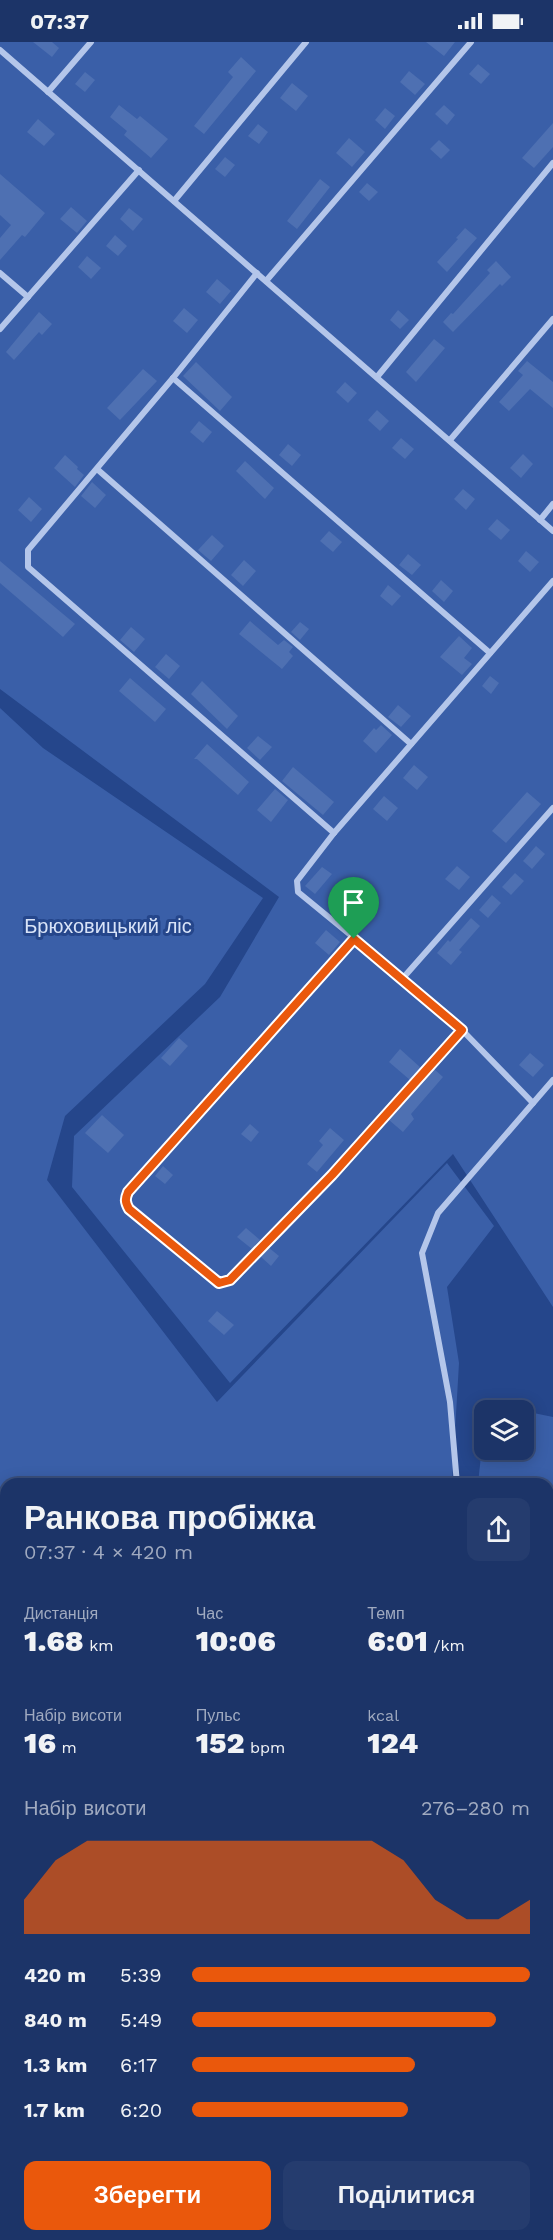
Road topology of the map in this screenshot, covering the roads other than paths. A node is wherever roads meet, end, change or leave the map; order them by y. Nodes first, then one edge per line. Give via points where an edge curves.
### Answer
1 (91, 42) edge
2 (306, 42) edge
3 (471, 42) edge
4 (0, 50) edge
5 (48, 92) junction
6 (553, 163) edge
7 (139, 170) junction
8 (174, 201) junction
9 (0, 273) edge
10 (257, 273) junction
11 (266, 281) junction
12 (28, 297) junction
13 (553, 319) edge
14 (0, 329) edge
15 (377, 377) junction
16 (172, 378) junction
17 (450, 440) junction
18 (96, 468) junction
19 (553, 504) edge
20 (540, 520) junction
21 (553, 531) edge
22 (553, 581) edge
23 (490, 654) junction
24 (411, 744) junction
25 (553, 808) edge
26 (334, 833) junction
27 (354, 939) junction
28 (403, 978) junction
29 (462, 1030) junction
30 (553, 1080) edge
31 (533, 1103) junction
32 (456, 1478) edge

1 - 5 street
2 - 8 street
3 - 11 street
4 - 5 street
5 - 7 street
6 - 15 street
7 - 8 street
7 - 12 street
8 - 10 street
9 - 12 street
10 - 11 street
10 - 16 street
11 - 15 street
12 - 14 street
13 - 17 street
15 - 17 street
16 - 18 street
16 - 23 street
17 - 20 street
18 - 24 street
18 - 26 street via 28,550 28,567
19 - 20 street
20 - 21 street
22 - 23 street
23 - 24 street
24 - 26 street
25 - 28 street
26 - 27 street via 297,880 298,892
27 - 28 street
27 - 29 street via 128,1192 129,1209 214,1280 225,1283 332,1175
28 - 29 street
29 - 31 street
30 - 31 street
31 - 32 street via 438,1213 422,1253 450,1402

